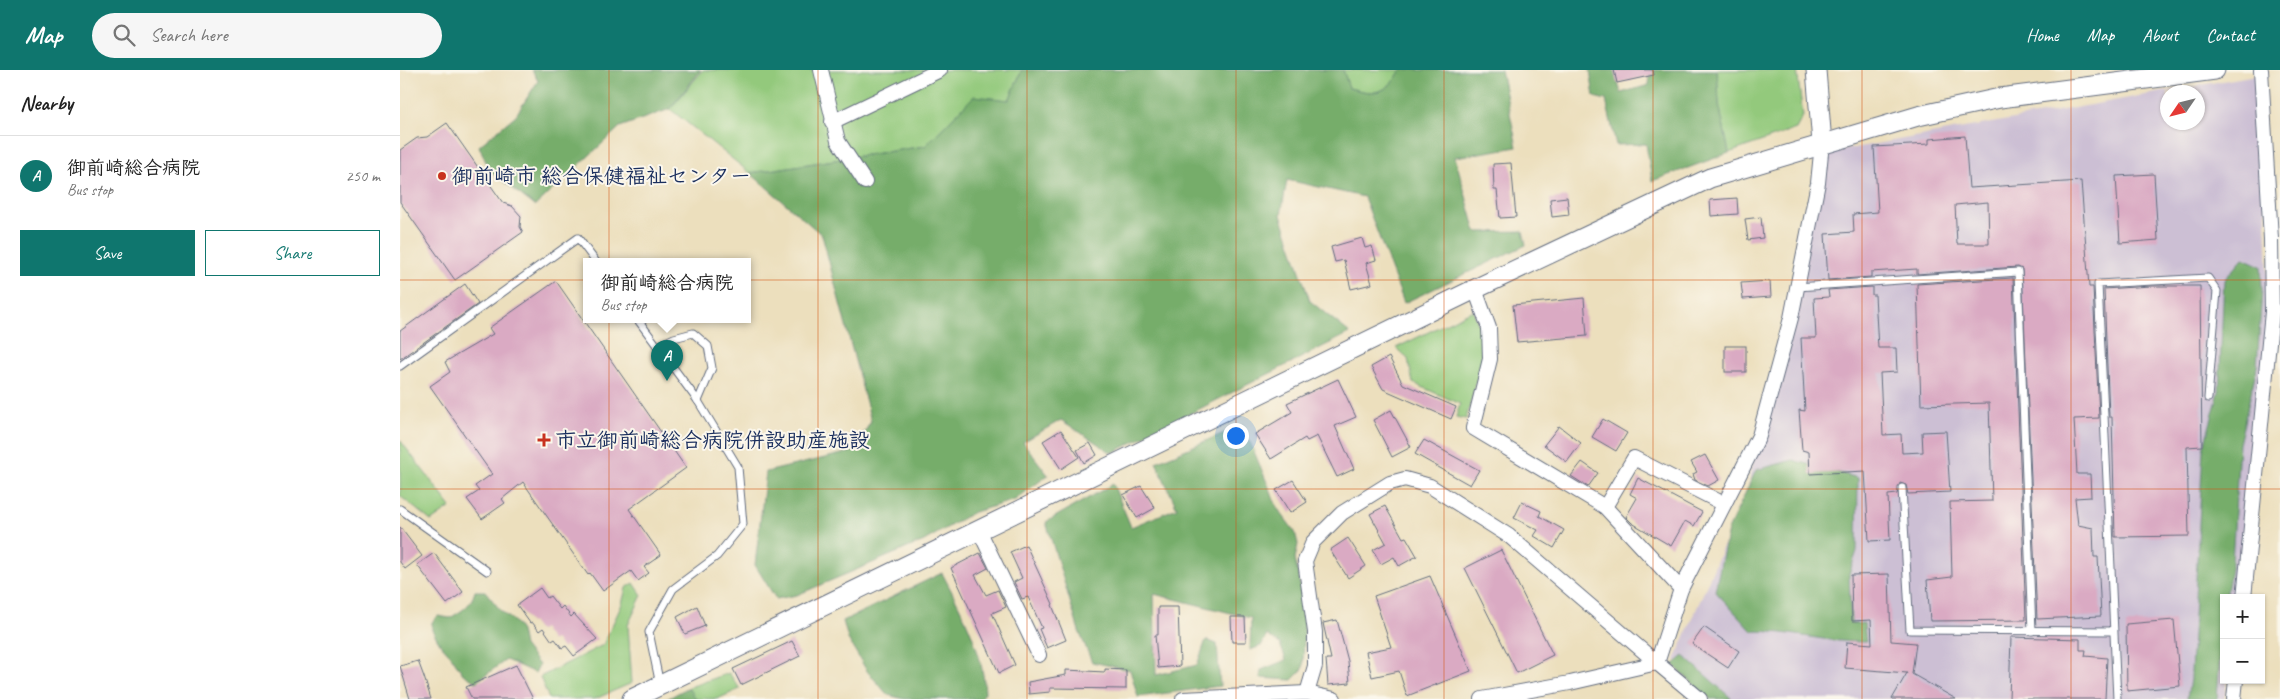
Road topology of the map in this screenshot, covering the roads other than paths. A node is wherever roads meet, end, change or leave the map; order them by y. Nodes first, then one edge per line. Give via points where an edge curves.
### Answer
1 (820, 70) edge
2 (940, 70) edge
3 (1816, 70) edge
4 (2215, 70) edge
5 (2260, 70) edge
6 (832, 122) junction
7 (1822, 144) junction
8 (865, 182) dead end
9 (593, 258) edge
10 (1797, 287) junction
11 (1475, 289) junction
12 (640, 323) edge
13 (658, 346) junction
14 (400, 366) edge
15 (2208, 398) dead end
16 (698, 401) junction
17 (1902, 488) dead end
18 (1724, 504) junction
19 (1605, 508) junction
20 (400, 509) edge
21 (979, 530) junction
22 (487, 571) dead end
23 (1681, 589) junction
24 (2244, 594) edge
25 (2032, 631) junction
26 (2113, 631) junction
27 (1038, 654) dead end
28 (1656, 662) junction
29 (2236, 684) edge
30 (660, 686) junction
31 (1321, 697) edge
32 (632, 699) edge
33 (1183, 699) edge
34 (1482, 699) edge
35 (1700, 699) edge
36 (2117, 699) edge
37 (2234, 699) edge

1 - 6 street
2 - 6 street
3 - 7 street
4 - 7 street via 2000,98 1918,116
5 - 24 street via 2271,239 2272,312
6 - 8 street via 838,141
7 - 10 street via 1818,183
7 - 11 street via 1710,178
9 - 14 lane via 578,238
10 - 18 street via 1760,436
10 - 25 lane via 2018,272
11 - 19 street via 1489,328 1490,359 1473,428
11 - 21 street
12 - 13 lane
13 - 16 lane
13 - 16 lane via 693,333 708,346 712,368
15 - 26 lane via 2217,291 2208,278 2098,284
16 - 30 lane via 738,467 744,524 717,556 673,589 649,632
17 - 25 lane via 1910,630
18 - 19 street via 1634,458
18 - 23 street
19 - 23 street
20 - 22 lane
21 - 27 street
21 - 30 street
23 - 28 street
25 - 26 lane
26 - 36 lane
28 - 31 street via 1509,536 1430,486 1405,479 1390,483 1342,513 1313,542 1305,561
28 - 34 street via 1570,683
28 - 35 street
29 - 37 street
30 - 32 street
31 - 33 street

